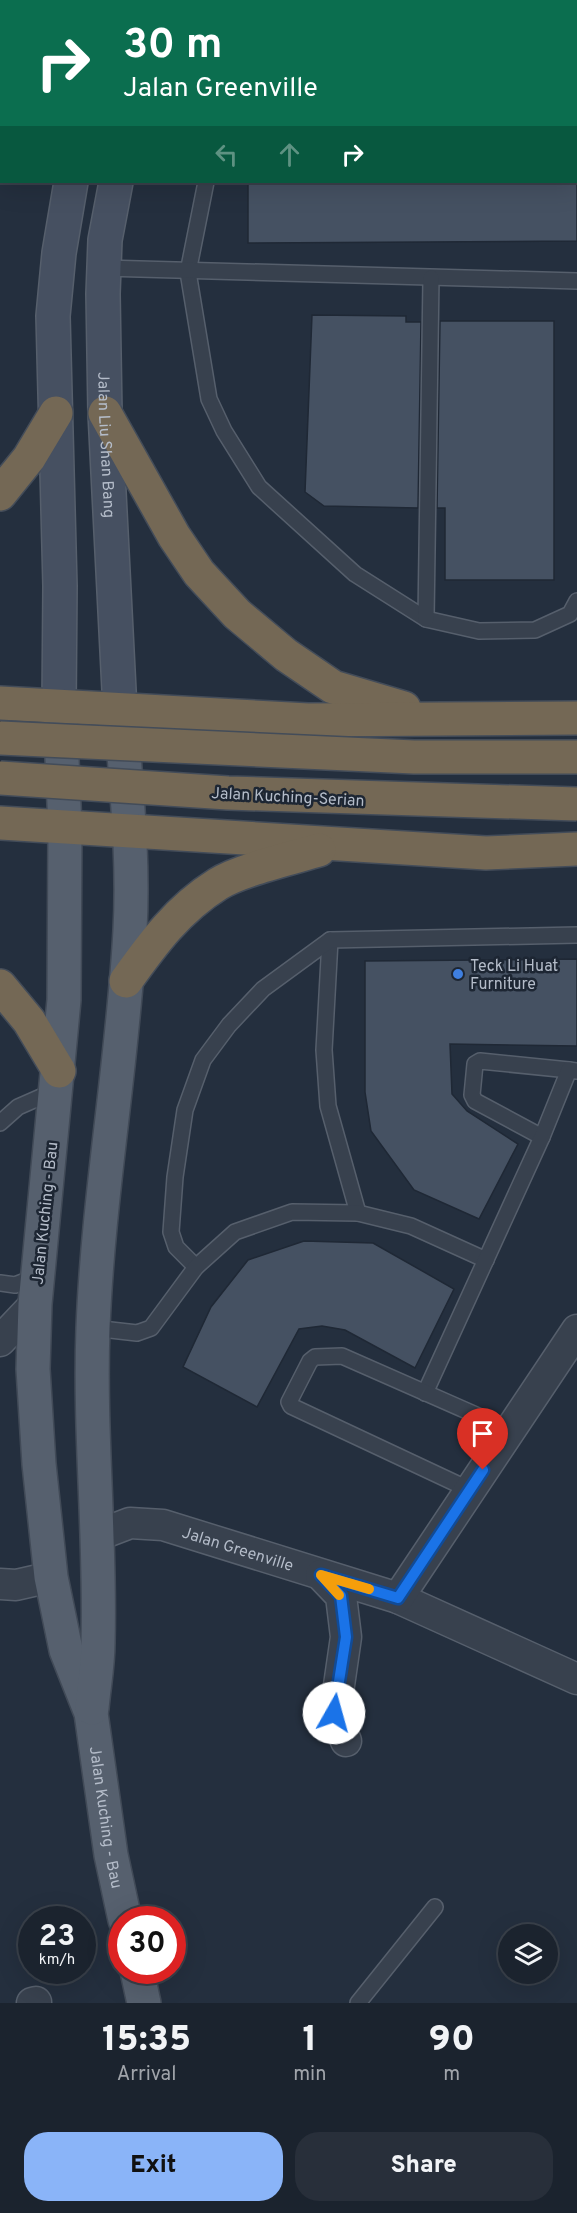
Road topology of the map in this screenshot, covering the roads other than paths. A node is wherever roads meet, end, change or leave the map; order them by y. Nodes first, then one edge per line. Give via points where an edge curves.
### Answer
1 (71, 183) edge
2 (116, 183) edge
3 (206, 183) edge
4 (104, 268) junction
5 (188, 272) junction
6 (431, 278) junction
7 (577, 281) edge
8 (56, 413) junction
9 (105, 413) junction
10 (0, 494) edge
11 (577, 601) edge
12 (426, 619) junction
13 (0, 703) edge
14 (59, 706) junction
15 (120, 710) junction
16 (577, 718) edge
17 (452, 719) junction
18 (0, 738) edge
19 (577, 757) edge
20 (0, 778) edge
21 (577, 804) edge
22 (0, 823) edge
23 (65, 827) junction
24 (130, 831) junction
25 (338, 844) junction
26 (577, 849) edge
27 (577, 935) edge
28 (330, 940) junction
29 (126, 981) junction
30 (0, 986) edge
31 (573, 1070) edge
32 (58, 1086) junction
33 (0, 1123) edge
34 (542, 1137) junction
35 (358, 1213) junction
36 (486, 1260) junction
37 (196, 1267) junction
38 (0, 1283) edge
39 (37, 1290) junction
40 (93, 1328) junction
41 (577, 1330) edge
42 (0, 1341) edge
43 (425, 1393) junction
44 (510, 1430) junction
45 (470, 1490) junction
46 (96, 1536) junction
47 (321, 1575) junction
48 (51, 1577) junction
49 (0, 1584) edge
50 (398, 1598) junction
51 (577, 1679) edge
52 (91, 1713) junction
53 (346, 1741) dead end
54 (122, 1906) edge
55 (435, 1907) dead end
56 (140, 1984) edge
57 (144, 2003) edge
58 (358, 2003) edge

1 - 8 main road via 53,316
2 - 4 main road, Jalan Liu Shan Bang
3 - 5 lane
4 - 5 lane
4 - 9 main road, Jalan Liu Shan Bang
5 - 6 lane
5 - 12 lane via 209,399 259,487 355,574
6 - 7 lane
6 - 12 lane
8 - 10 highway via 29,458
8 - 14 main road
9 - 15 main road, Jalan Liu Shan Bang
9 - 17 highway via 174,536 199,573 237,614 333,687
11 - 12 lane via 570,614 535,630 479,631
13 - 14 highway
14 - 15 highway
14 - 23 main road, Jalan Kuching - Bau
15 - 17 highway via 308,720
15 - 24 main road, Jalan Kuching - Bau
16 - 17 highway
18 - 19 highway, bridge via 414,757
20 - 21 highway, Jalan Kuching-Serian, bridge via 228,794
22 - 23 highway
23 - 24 highway
23 - 32 main road, Jalan Kuching - Bau via 64,1000
24 - 25 highway
24 - 29 main road, Jalan Kuching - Bau
25 - 26 highway via 486,852
25 - 29 highway via 220,883 162,930
27 - 28 lane
28 - 35 lane via 324,1050 328,1106
28 - 37 lane via 263,989 203,1060 185,1110 171,1232 176,1247
29 - 40 main road, Jalan Kuching - Bau via 103,1179
30 - 32 highway via 28,1021
31 - 34 lane
31 - 34 lane via 480,1061 475,1064 473,1099
32 - 33 lane via 18,1107
32 - 39 main road, Jalan Kuching - Bau
34 - 36 lane
35 - 36 lane via 411,1226
35 - 37 lane via 292,1212 235,1232
36 - 43 lane
37 - 40 lane via 151,1328 130,1333
38 - 39 lane
39 - 42 street
39 - 48 main road, Jalan Kuching - Bau via 35,1404
40 - 46 main road, Jalan Kuching - Bau
41 - 44 street
43 - 44 lane
43 - 45 lane via 342,1356 315,1357 289,1402 296,1409
44 - 45 street
45 - 50 street
46 - 47 street, Jalan Greenville via 130,1523 163,1526
46 - 52 main road, Jalan Kuching - Bau via 98,1644
47 - 50 street, Jalan Greenville
47 - 53 street via 341,1596 346,1637 334,1713
48 - 49 street via 16,1585
48 - 52 main road, Jalan Kuching - Bau via 66,1650
50 - 51 street, Jalan Greenville
52 - 54 main road, Jalan Kuching - Bau
55 - 58 lane
56 - 57 main road

